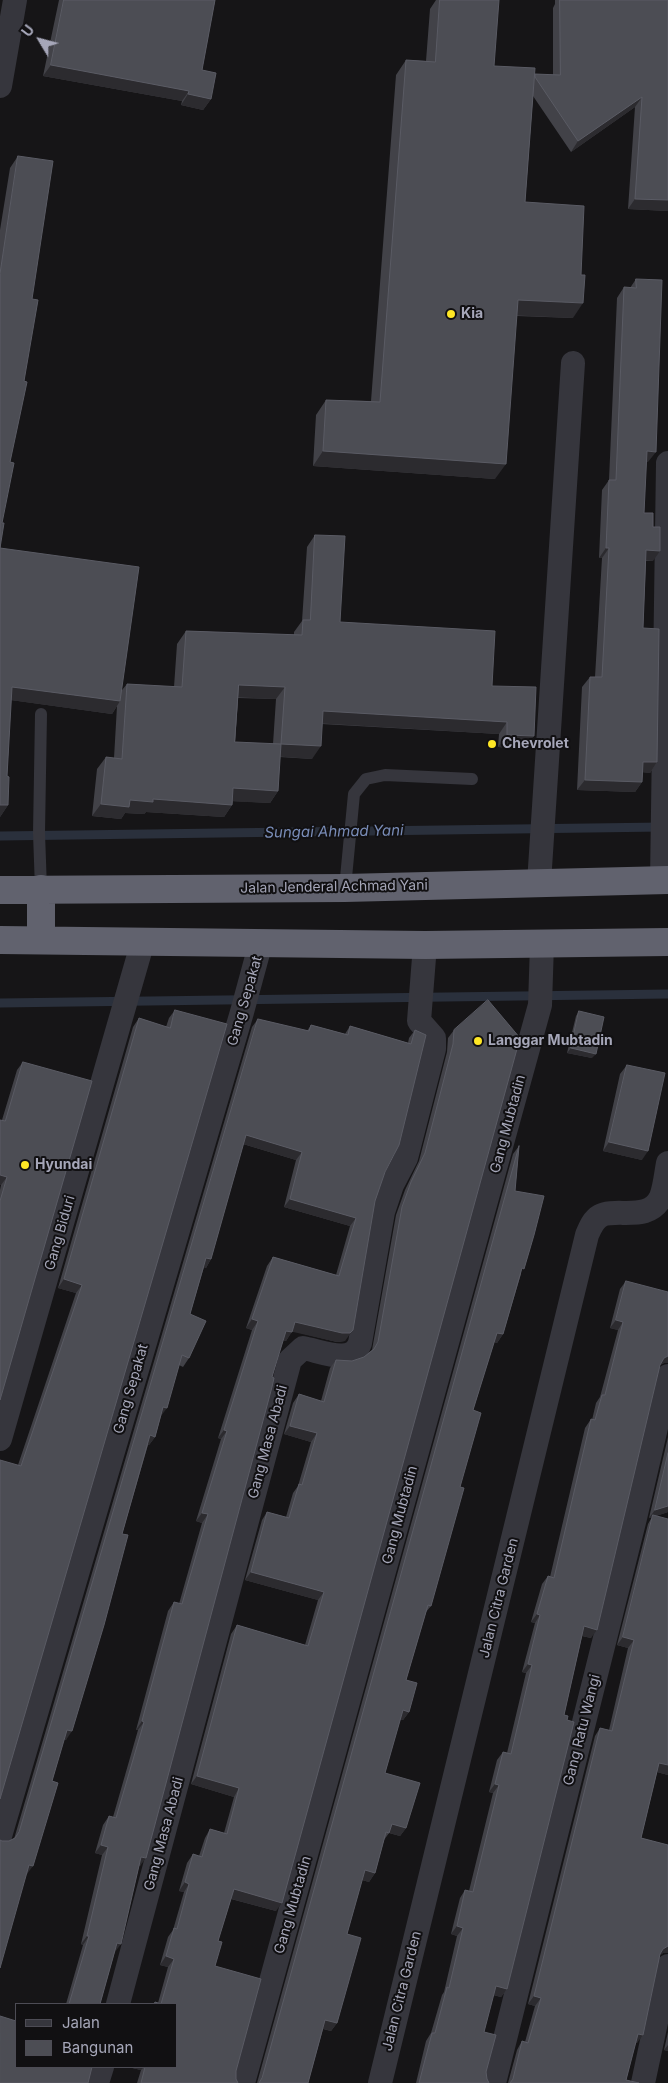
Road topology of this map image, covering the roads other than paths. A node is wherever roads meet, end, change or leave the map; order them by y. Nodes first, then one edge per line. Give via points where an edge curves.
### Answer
1 (15, 0) edge
2 (0, 86) edge
3 (573, 363) dead end
4 (668, 463) edge
5 (668, 485) edge
6 (41, 714) dead end
7 (472, 778) dead end
8 (665, 880) edge
9 (539, 883) junction
10 (345, 888) junction
11 (41, 889) junction
12 (0, 890) edge
13 (0, 940) edge
14 (41, 940) junction
15 (143, 941) junction
16 (261, 942) junction
17 (668, 942) edge
18 (542, 944) junction
19 (426, 946) junction
20 (668, 1163) edge
21 (668, 1376) edge
22 (0, 1438) edge
23 (0, 1836) edge
24 (668, 1966) edge
25 (118, 2003) edge
26 (102, 2068) edge
27 (97, 2083) edge
28 (243, 2083) edge
29 (380, 2083) edge
30 (494, 2083) edge
31 (644, 2083) edge

1 - 2 street
3 - 9 street
4 - 5 street
5 - 8 street via 663,799
6 - 11 lane
7 - 10 lane via 385,776 366,779 354,794
8 - 9 highway, Jalan Jenderal Achmad Yani
9 - 10 highway, Jalan Jenderal Achmad Yani
10 - 11 highway, Jalan Jenderal Achmad Yani
11 - 12 highway, Jalan Jenderal Achmad Yani
11 - 14 highway
13 - 14 highway
14 - 15 highway
15 - 16 highway
15 - 22 street, Gang Biduri
16 - 19 highway
16 - 23 street, Gang Sepakat
17 - 18 highway
18 - 19 highway
18 - 28 street, Gang Mubtadin via 541,995
19 - 25 street, Gang Masa Abadi via 419,1021 434,1038 434,1049 406,1158 392,1184 383,1212 358,1350 342,1357 303,1348 290,1360
20 - 29 street, Jalan Citra Garden via 661,1197 654,1207 639,1212 601,1215 587,1235
21 - 30 street, Gang Ratu Wangi
24 - 31 street
26 - 27 street

